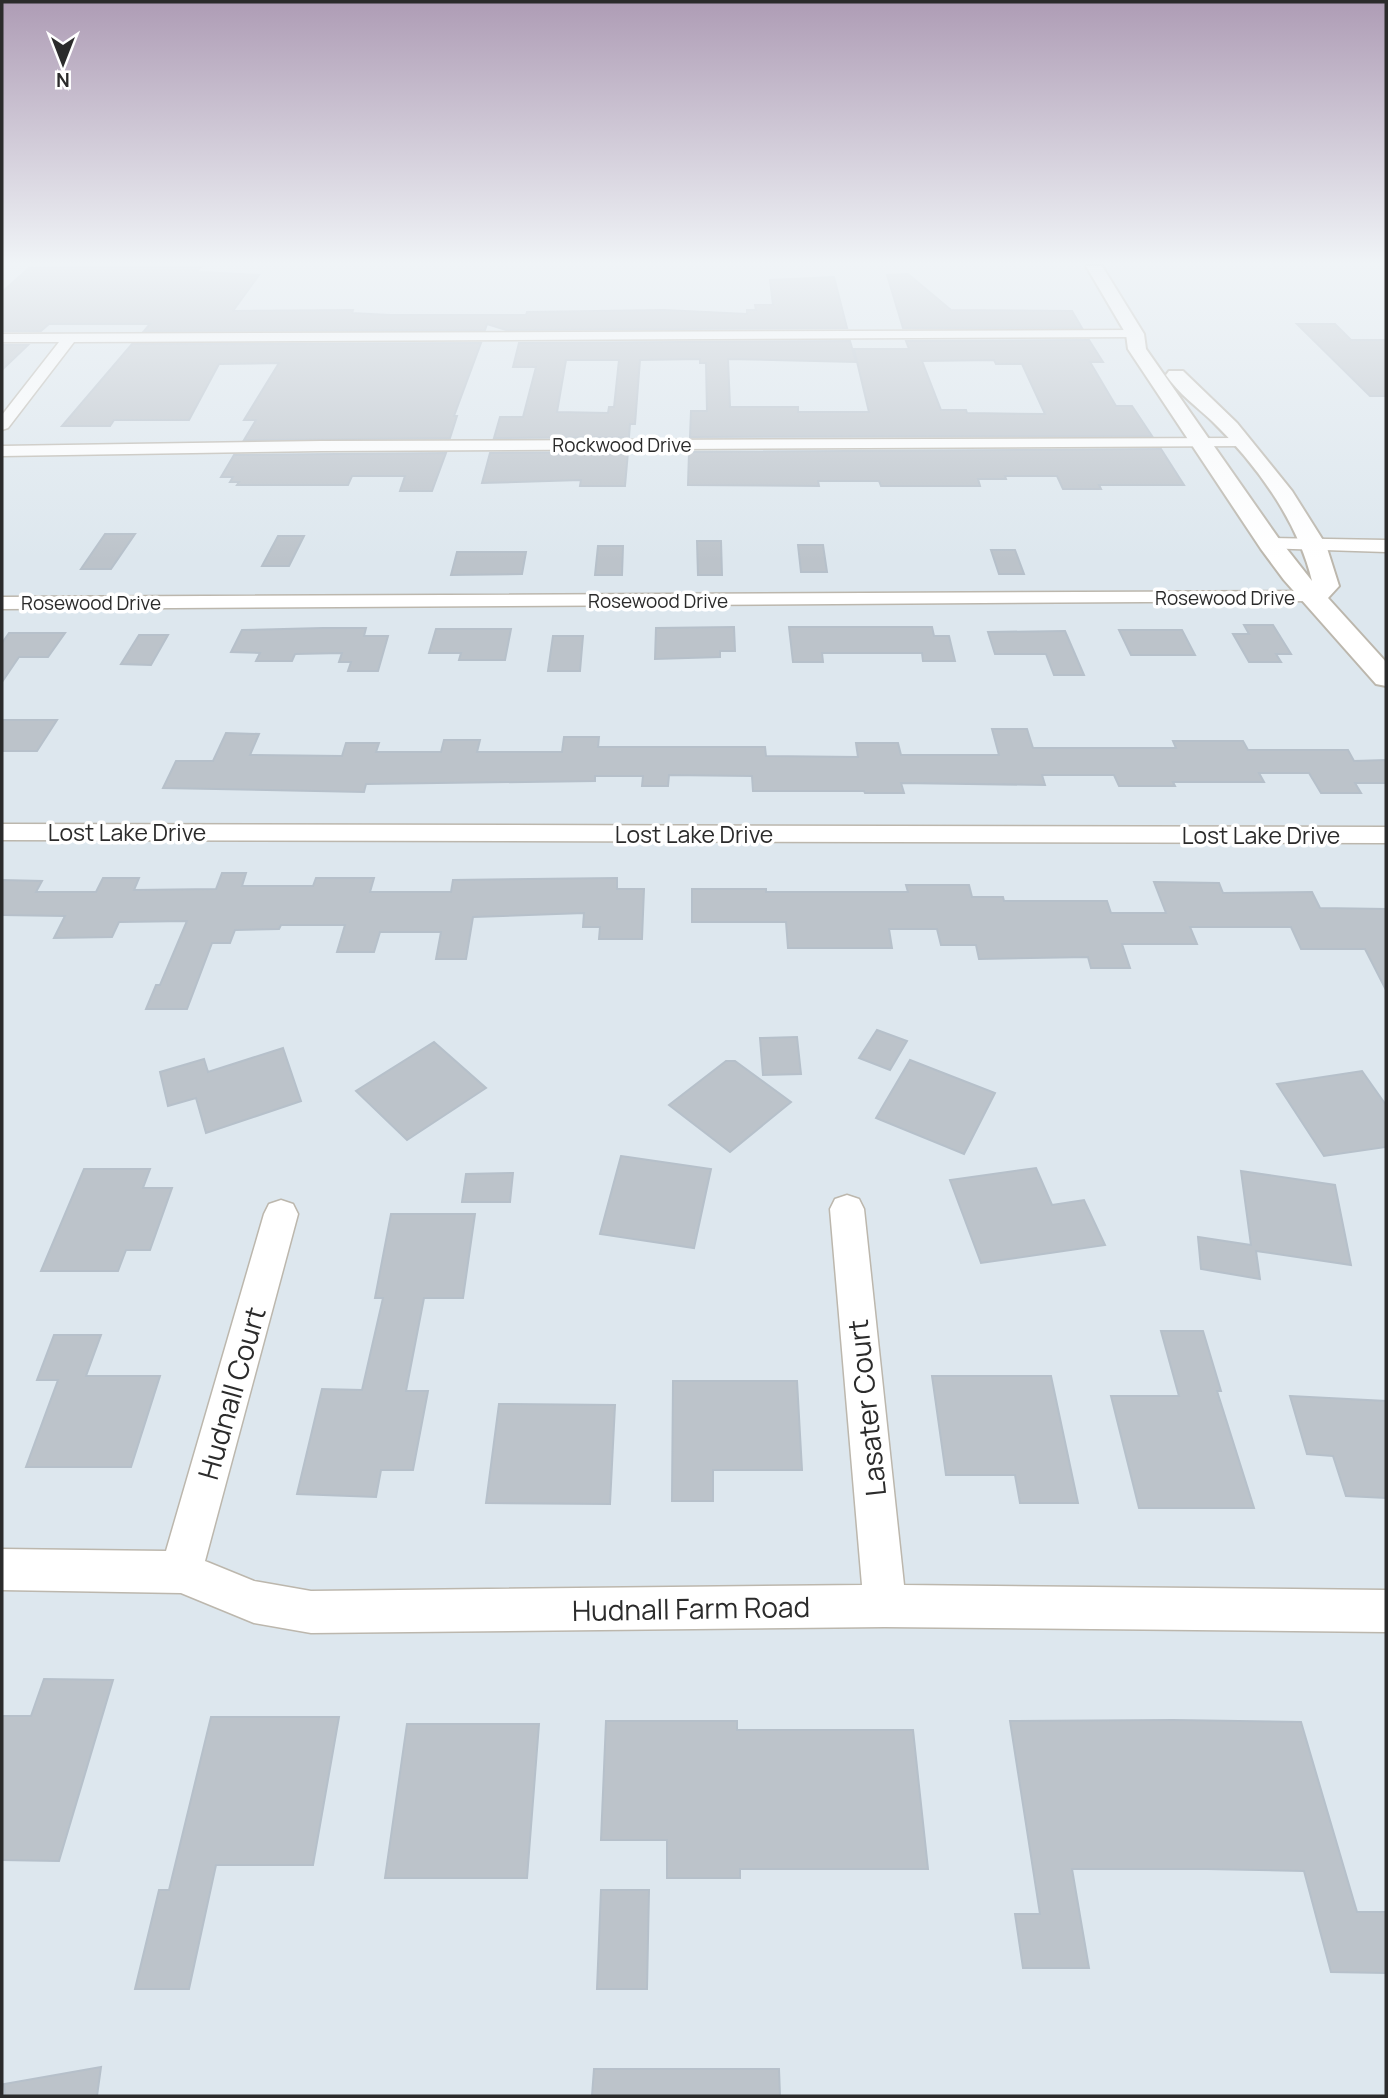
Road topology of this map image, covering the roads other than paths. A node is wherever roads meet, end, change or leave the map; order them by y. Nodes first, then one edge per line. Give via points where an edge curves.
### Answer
1 (50, 364) edge
2 (1148, 364) edge
3 (1166, 364) edge
4 (2, 425) edge
5 (1201, 443) junction
6 (1242, 443) junction
7 (2, 451) edge
8 (1270, 544) junction
9 (1314, 546) junction
10 (1386, 546) edge
11 (1314, 597) junction
12 (2, 603) edge
13 (1386, 678) edge
14 (2, 832) edge
15 (1386, 835) edge
16 (847, 1209) dead end
17 (281, 1214) dead end
18 (2, 1570) edge
19 (181, 1572) junction
20 (885, 1606) junction
21 (1386, 1611) edge

1 - 4 street
2 - 5 main road
3 - 6 main road via 1189,393
5 - 6 street, Rockwood Drive
5 - 7 street, Rockwood Drive
5 - 8 main road
6 - 9 main road
8 - 9 street
8 - 11 main road
9 - 10 street
9 - 11 main road via 1326,586
11 - 12 street, Rosewood Drive
11 - 13 main road
14 - 15 street, Lost Lake Drive
16 - 20 street, Lasater Court
17 - 19 street, Hudnall Court
18 - 19 street, Hudnall Farm Road
19 - 20 street, Hudnall Farm Road via 254,1602 311,1612
20 - 21 street, Hudnall Farm Road

